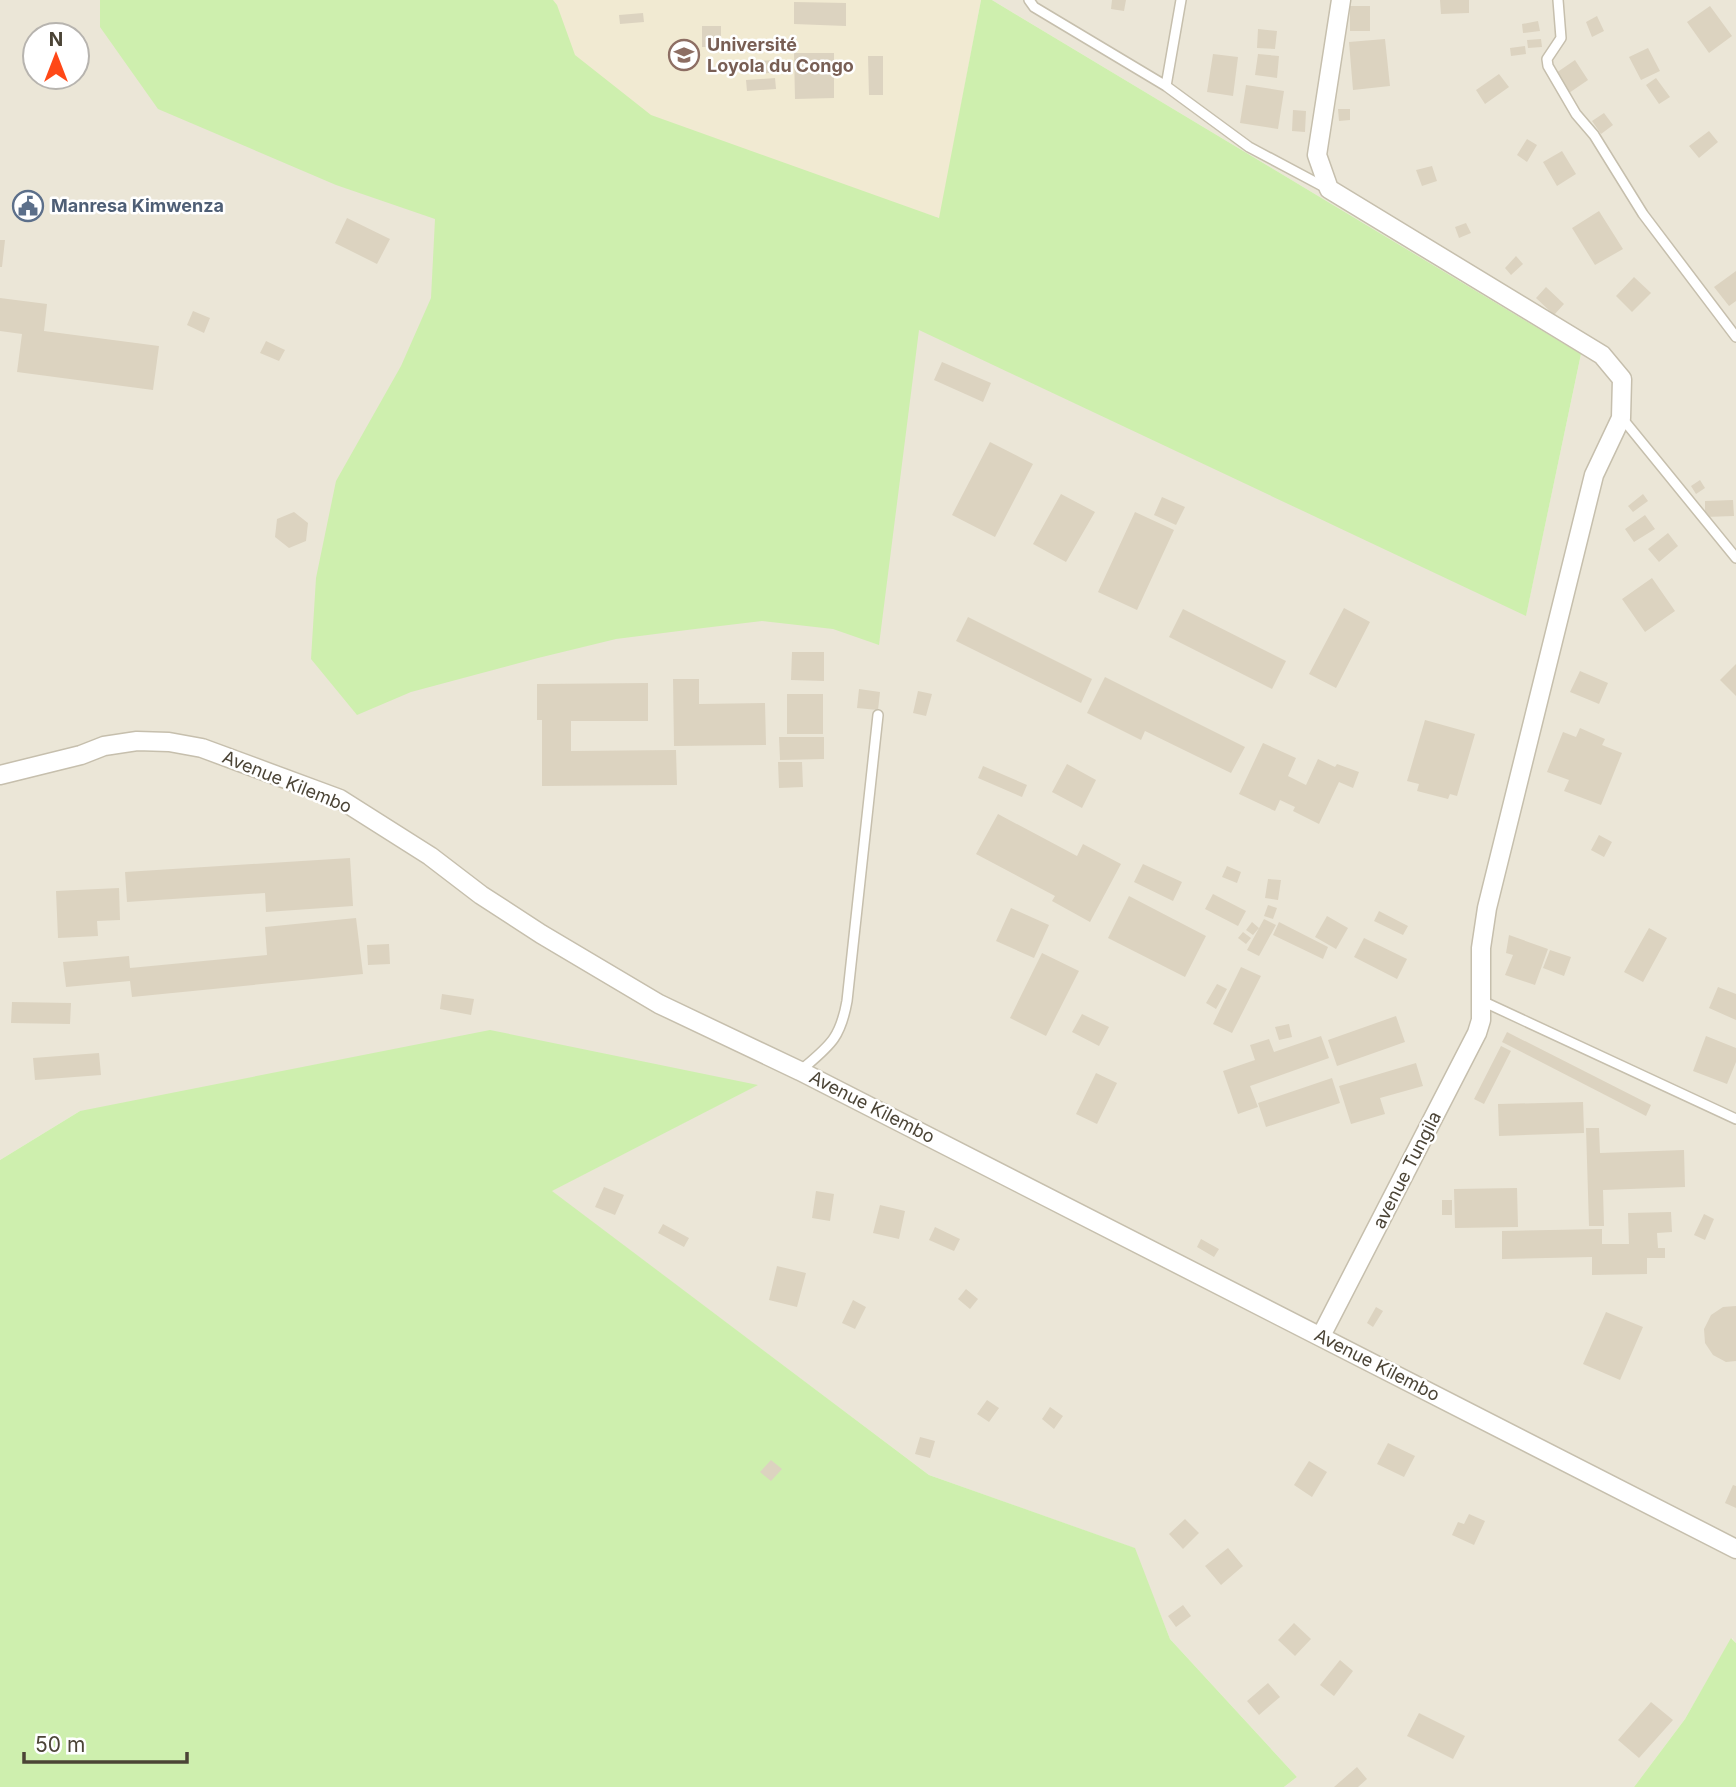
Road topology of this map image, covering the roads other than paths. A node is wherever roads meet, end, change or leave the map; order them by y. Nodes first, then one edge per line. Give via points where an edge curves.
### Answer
1 (1029, 0) edge
2 (1181, 0) edge
3 (1341, 0) edge
4 (1558, 0) edge
5 (1166, 86) junction
6 (1329, 189) junction
7 (1736, 337) edge
8 (1621, 418) junction
9 (1736, 558) edge
10 (878, 715) dead end
11 (0, 775) edge
12 (1482, 1001) junction
13 (800, 1071) junction
14 (1736, 1119) edge
15 (1321, 1336) junction
16 (1736, 1549) edge

1 - 5 lane
2 - 5 lane
3 - 6 street via 1317,155
4 - 7 lane via 1561,38 1547,59 1548,66 1643,214
5 - 6 lane via 1249,147
6 - 8 street via 1602,355 1622,379
8 - 9 lane
8 - 12 street, avenue Tungila via 1594,475 1487,908 1481,948
10 - 13 lane via 842,1027 830,1045
11 - 13 street, Avenue Kilembo via 104,746 169,742 202,748 327,794 430,856 541,934 659,1004
12 - 14 lane
12 - 15 street, avenue Tungila via 1477,1033
13 - 15 street, Avenue Kilembo
15 - 16 street, Avenue Kilembo

